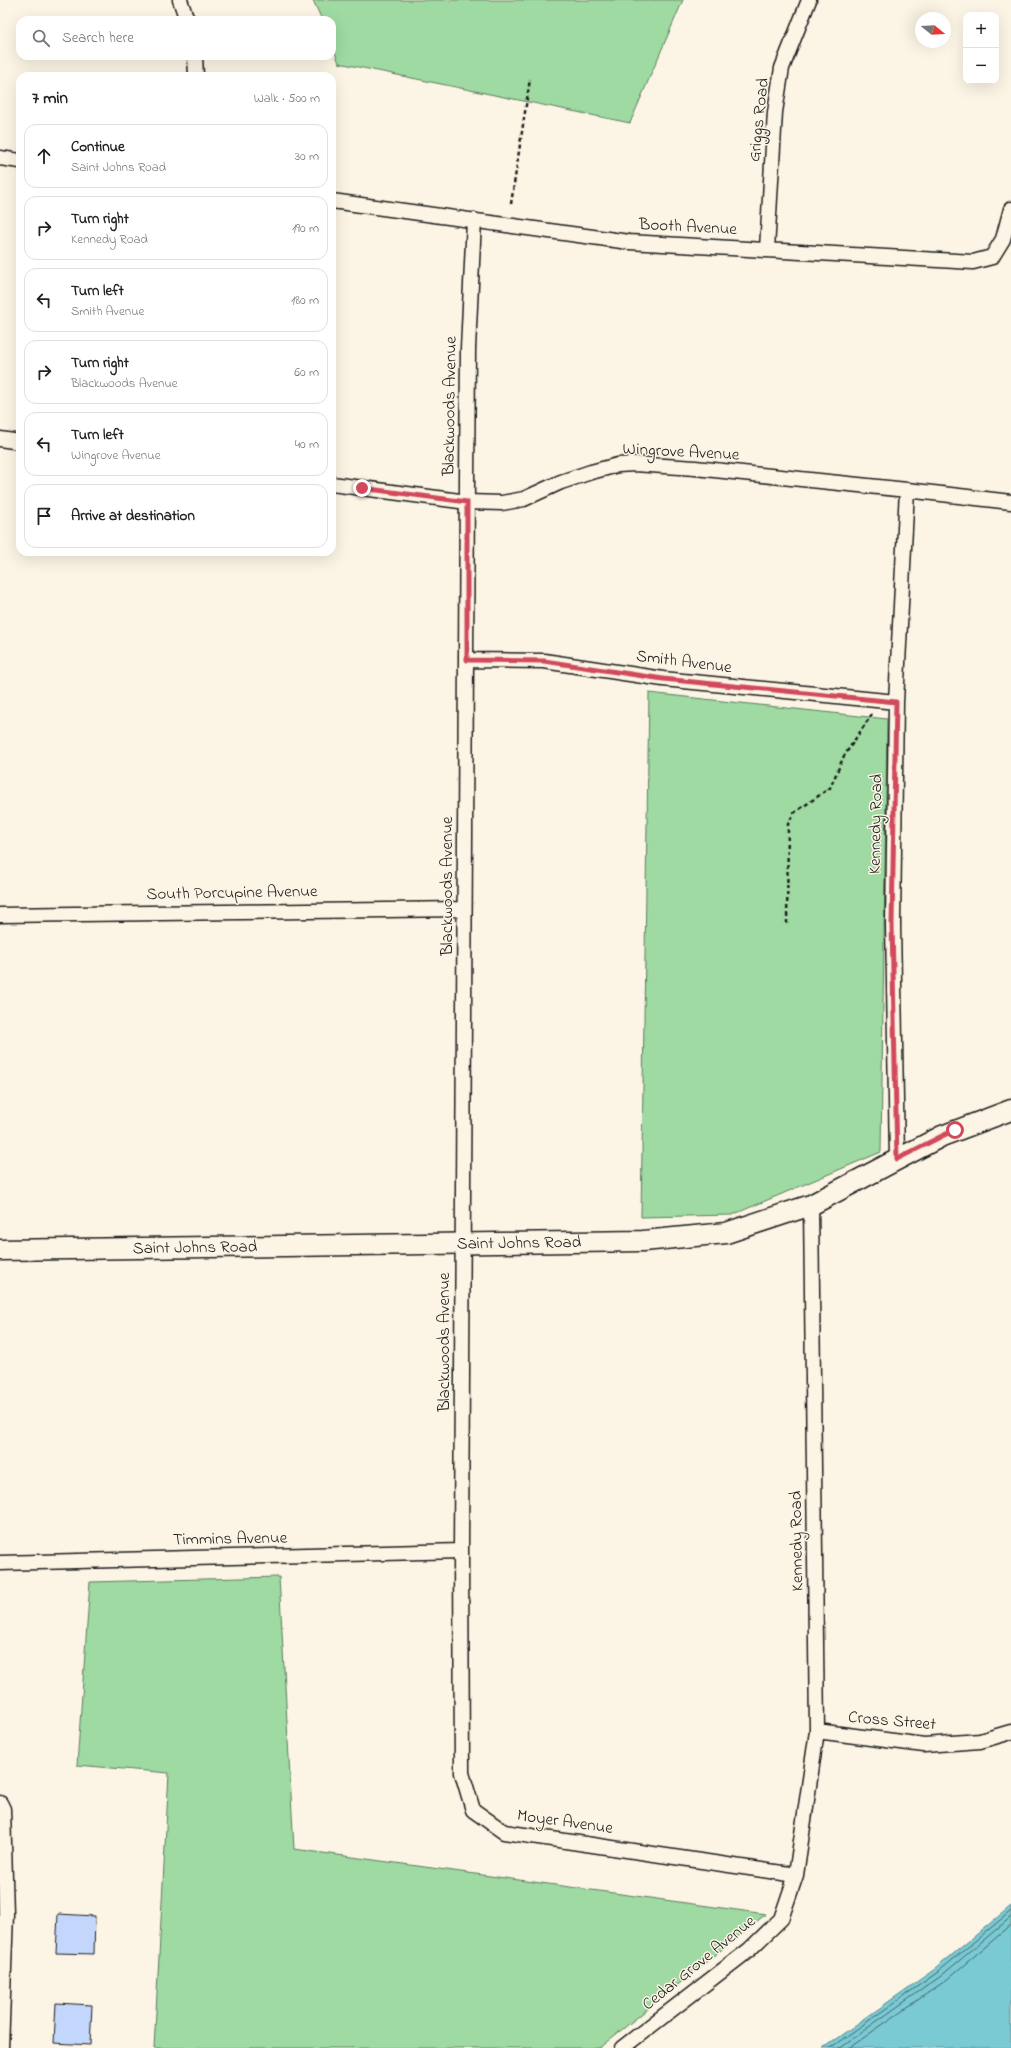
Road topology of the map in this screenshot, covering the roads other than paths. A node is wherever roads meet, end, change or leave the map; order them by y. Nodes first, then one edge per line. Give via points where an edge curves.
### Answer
1 (180, 0) edge
2 (809, 0) edge
3 (186, 16) edge
4 (195, 60) edge
5 (196, 72) edge
6 (0, 158) edge
7 (16, 160) edge
8 (336, 203) edge
9 (1011, 209) edge
10 (474, 220) junction
11 (767, 249) junction
12 (0, 439) edge
13 (16, 441) edge
14 (336, 485) edge
15 (907, 490) junction
16 (467, 502) junction
17 (1011, 502) edge
18 (467, 660) junction
19 (896, 702) junction
20 (464, 909) junction
21 (0, 915) edge
22 (1011, 1110) edge
23 (897, 1159) junction
24 (811, 1205) junction
25 (463, 1243) junction
26 (0, 1250) edge
27 (461, 1552) junction
28 (0, 1563) edge
29 (817, 1731) junction
30 (1011, 1732) edge
31 (0, 1803) edge
32 (796, 1875) junction
33 (1, 2048) edge
34 (622, 2048) edge

1 - 3 street
2 - 11 street, Griggs Road via 782,68 775,112
4 - 5 street
6 - 7 street
8 - 10 street, Booth Avenue
9 - 11 street, Booth Avenue via 1003,239 992,257 973,262
10 - 11 street, Booth Avenue via 629,242
10 - 16 street, Blackwoods Avenue via 468,349
12 - 13 street
14 - 16 street, Wingrove Avenue
15 - 16 street, Wingrove Avenue via 634,464 591,472 518,501
15 - 17 street, Wingrove Avenue
15 - 19 street, Kennedy Road
16 - 18 street, Blackwoods Avenue
18 - 19 street, Smith Avenue via 544,661 663,679
18 - 20 street, Blackwoods Avenue
19 - 23 street, Kennedy Road via 892,924
20 - 21 street, South Porcupine Avenue
20 - 25 street, Blackwoods Avenue
22 - 23 street, Saint Johns Road via 942,1136
23 - 24 street, Saint Johns Road
24 - 25 street, Saint Johns Road via 726,1233 643,1240
24 - 29 street, Kennedy Road
25 - 26 street, Saint Johns Road
25 - 27 street, Blackwoods Avenue
27 - 28 street, Timmins Avenue
27 - 32 street, Moyer Avenue via 462,1773 473,1810 504,1832
29 - 30 street, Cross Street via 924,1745 980,1741
29 - 32 street, Kennedy Road
31 - 33 street via 3,1809 6,1914
32 - 34 street, Cedar Grove Avenue via 781,1919 749,1950

